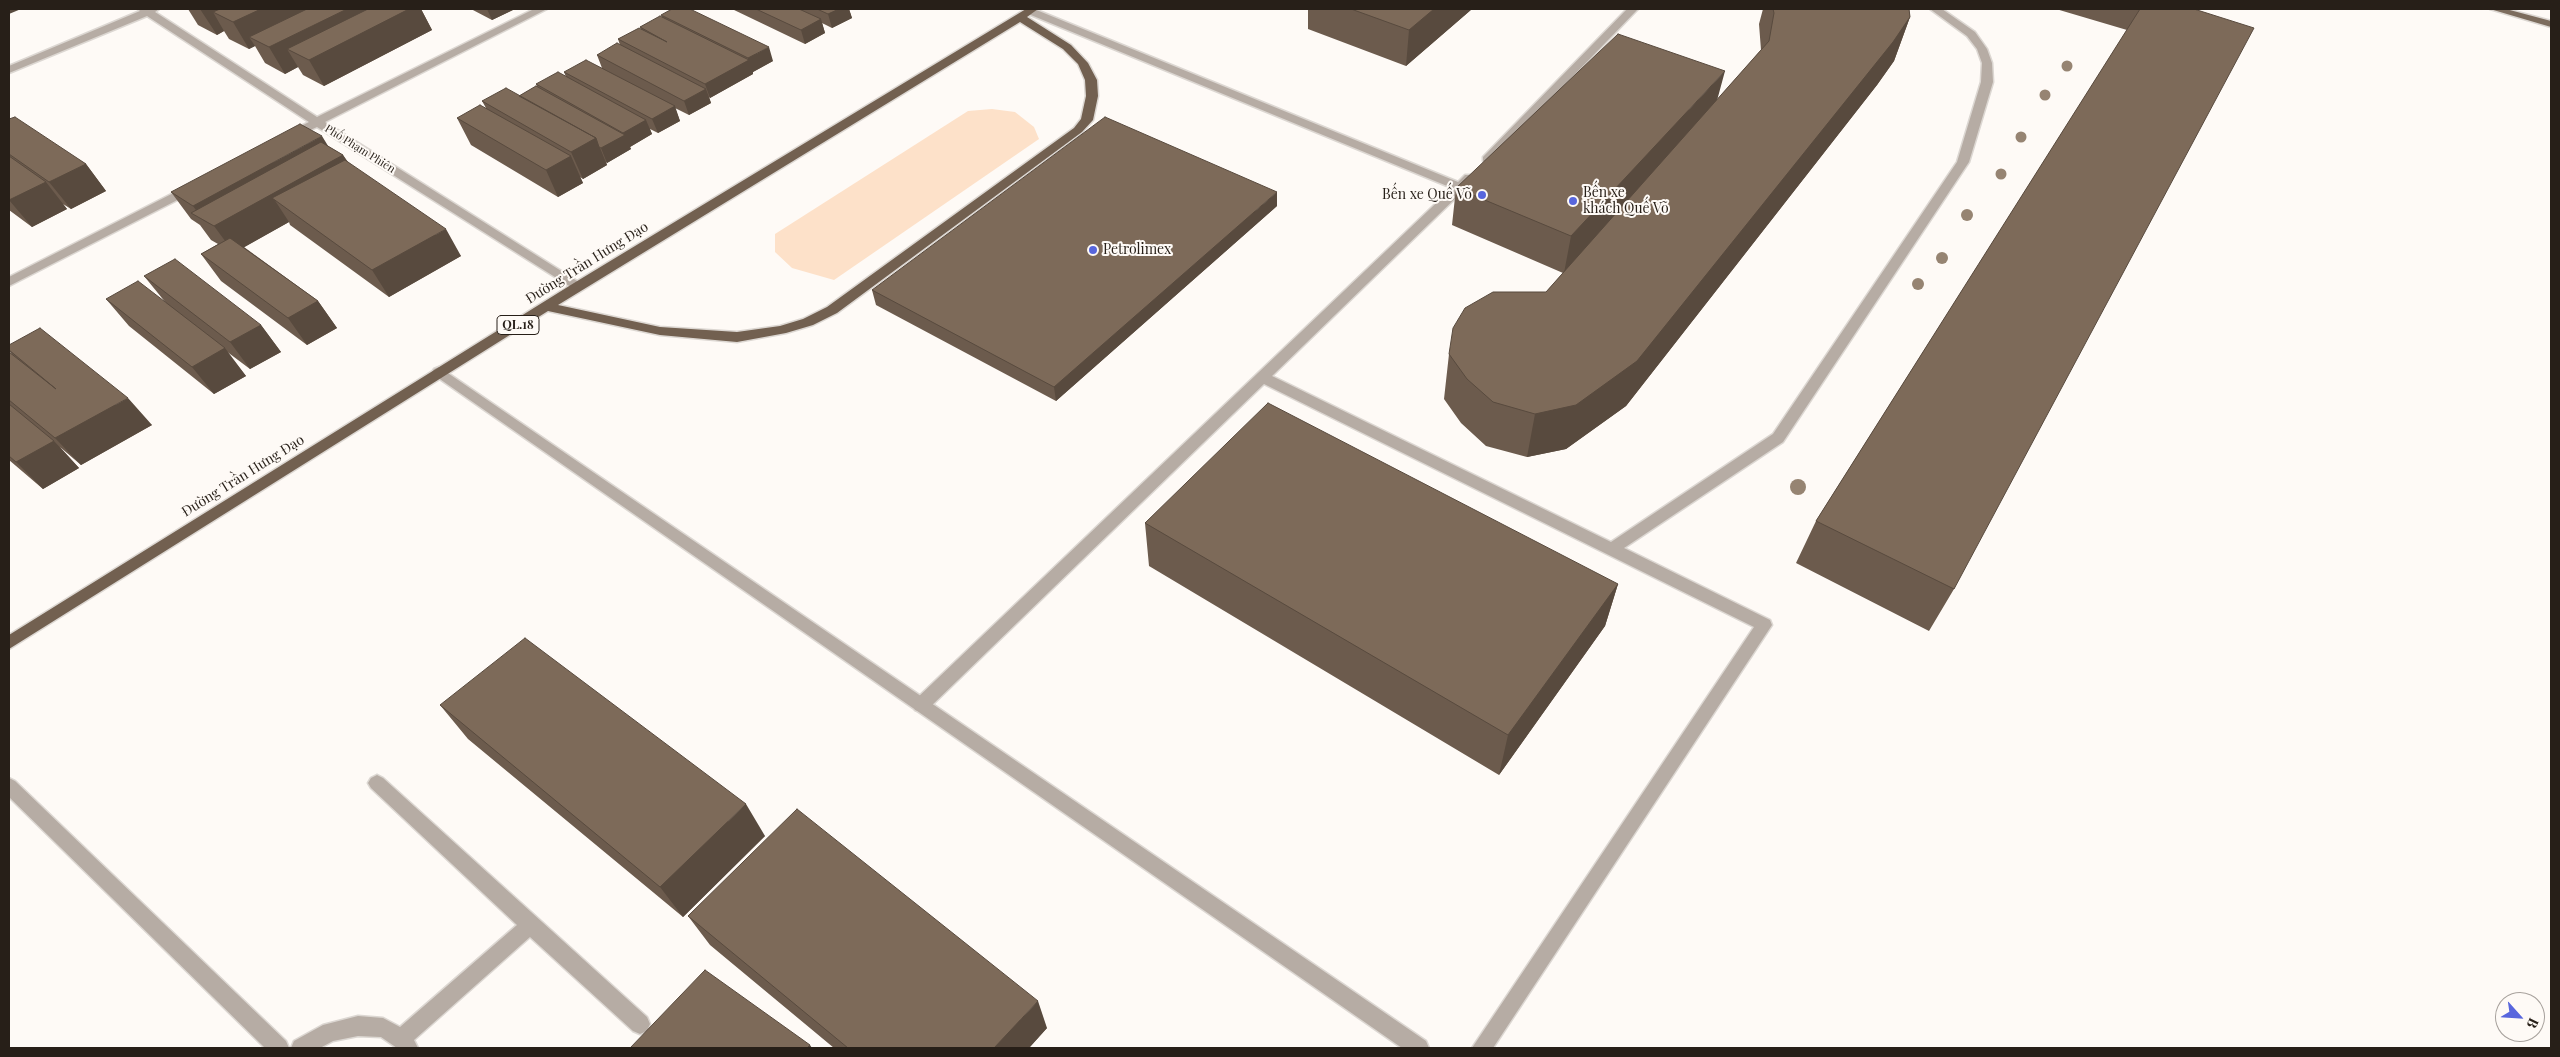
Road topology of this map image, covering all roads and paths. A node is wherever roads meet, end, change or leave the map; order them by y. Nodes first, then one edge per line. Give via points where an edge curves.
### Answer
1 (542, 9) edge
2 (1633, 9) edge
3 (1935, 9) edge
4 (2495, 9) edge
5 (148, 10) edge
6 (1028, 12) edge
7 (2551, 24) edge
8 (9, 70) edge
9 (317, 122) junction
10 (278, 142) edge
11 (201, 182) edge
12 (1460, 187) junction
13 (9, 282) edge
14 (579, 286) junction
15 (548, 307) junction
16 (439, 372) junction
17 (1262, 377) junction
18 (1612, 549) junction
19 (9, 643) edge
20 (920, 705) junction
21 (377, 783) dead end
22 (9, 786) edge
23 (530, 924) junction
24 (640, 1024) dead end
25 (405, 1043) edge
26 (279, 1048) edge
27 (300, 1048) edge
28 (1419, 1048) edge
29 (1482, 1048) edge

1 - 9 street
2 - 12 street
3 - 18 street via 1971,34 1987,63 1986,82 1963,162 1778,438
4 - 7 main road
5 - 8 street
5 - 9 street, Phố Phạm Phiên
6 - 12 street
6 - 14 highway, Đường Trần Hưng Đạo / QL.18
6 - 15 highway via 1082,63 1091,80 1092,96 1086,120 1078,130 832,310 781,330 737,337 660,331
9 - 10 street
9 - 14 street, Phố Phạm Phiên
11 - 13 street
12 - 17 street
14 - 15 highway, Đường Trần Hưng Đạo / QL.18
15 - 16 highway, Đường Trần Hưng Đạo / QL.18
16 - 19 highway, Đường Trần Hưng Đạo / QL.18
16 - 20 street
17 - 18 street
17 - 20 street
18 - 29 street via 1764,625
20 - 28 street
21 - 23 street
22 - 26 street
23 - 24 street
23 - 25 street
25 - 27 street via 383,1028 358,1026 330,1032

